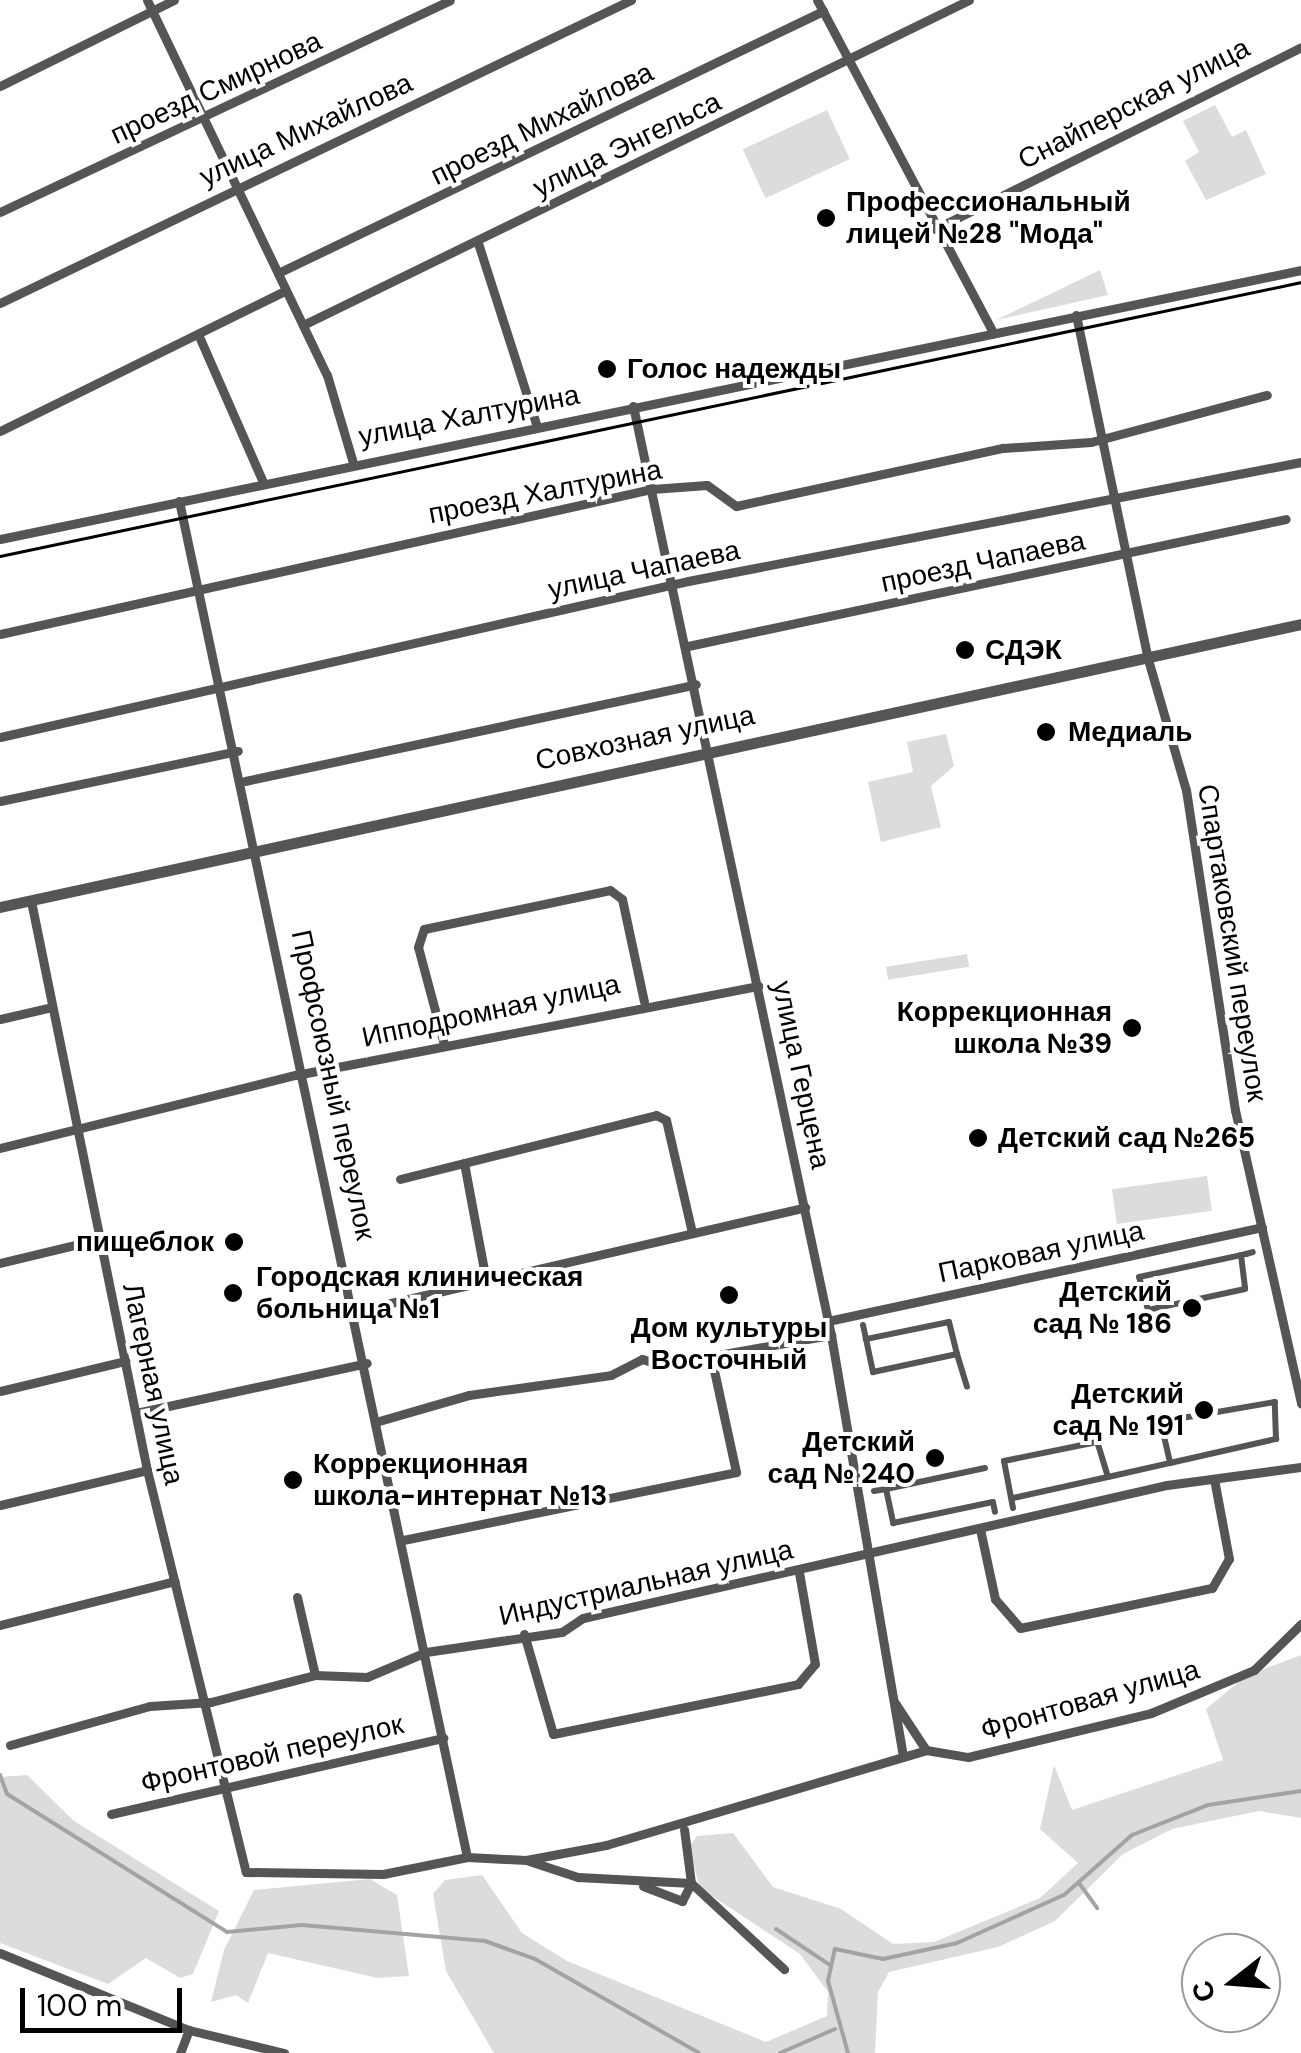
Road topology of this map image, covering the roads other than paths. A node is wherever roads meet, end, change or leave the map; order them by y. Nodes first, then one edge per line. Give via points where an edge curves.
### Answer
1 (147, 0) edge
2 (174, 0) edge
3 (450, 0) edge
4 (632, 0) edge
5 (817, 0) edge
6 (969, 0) edge
7 (152, 11) junction
8 (823, 11) junction
9 (1301, 47) edge
10 (850, 58) junction
11 (0, 86) edge
12 (203, 122) junction
13 (236, 188) junction
14 (0, 212) edge
15 (934, 229) junction
16 (478, 244) junction
17 (1301, 270) edge
18 (278, 273) junction
19 (285, 291) junction
20 (0, 302) edge
21 (1076, 315) junction
22 (303, 325) junction
23 (992, 333) junction
24 (198, 334) junction
25 (1267, 395) dead end
26 (633, 406) junction
27 (537, 427) junction
28 (0, 431) edge
29 (1101, 432) junction
30 (1301, 462) edge
31 (353, 463) junction
32 (262, 482) junction
33 (652, 489) junction
34 (1113, 499) junction
35 (180, 501) junction
36 (1286, 519) dead end
37 (0, 540) edge
38 (1126, 556) junction
39 (678, 584) junction
40 (200, 587) junction
41 (1301, 624) edge
42 (0, 634) edge
43 (688, 646) junction
44 (1147, 656) junction
45 (696, 684) junction
46 (222, 688) junction
47 (0, 736) edge
48 (238, 751) junction
49 (712, 752) junction
50 (245, 782) junction
51 (0, 801) edge
52 (260, 846) junction
53 (31, 901) junction
54 (0, 906) edge
55 (759, 986) junction
56 (644, 1002) junction
57 (52, 1007) junction
58 (0, 1019) edge
59 (444, 1044) junction
60 (308, 1072) junction
61 (77, 1133) junction
62 (0, 1148) edge
63 (464, 1163) junction
64 (400, 1179) dead end
65 (805, 1206) junction
66 (1262, 1227) junction
67 (692, 1233) junction
68 (99, 1239) junction
69 (1253, 1252) dead end
70 (1241, 1255) junction
71 (0, 1263) edge
72 (486, 1281) junction
73 (356, 1311) junction
74 (828, 1320) junction
75 (863, 1324) dead end
76 (831, 1335) junction
77 (866, 1339) junction
78 (957, 1354) junction
79 (712, 1356) junction
80 (125, 1361) junction
81 (366, 1363) junction
82 (967, 1386) dead end
83 (0, 1391) edge
84 (1301, 1404) edge
85 (136, 1413) junction
86 (378, 1421) junction
87 (1170, 1463) junction
88 (1301, 1467) edge
89 (985, 1468) dead end
90 (147, 1470) junction
91 (1108, 1477) junction
92 (1214, 1480) junction
93 (886, 1488) junction
94 (874, 1491) dead end
95 (1013, 1498) junction
96 (0, 1505) edge
97 (1013, 1508) dead end
98 (994, 1512) dead end
99 (980, 1529) junction
100 (403, 1540) junction
101 (869, 1558) junction
102 (798, 1572) junction
103 (175, 1581) junction
104 (297, 1597) dead end
105 (1301, 1624) edge
106 (0, 1625) edge
107 (524, 1634) junction
108 (426, 1652) junction
109 (315, 1675) junction
110 (894, 1700) junction
111 (211, 1702) junction
112 (443, 1738) junction
113 (10, 1745) dead end
114 (926, 1750) junction
115 (903, 1758) junction
116 (229, 1788) junction
117 (112, 1814) dead end
118 (684, 1828) junction
119 (468, 1857) junction
120 (526, 1860) junction
121 (246, 1872) joint
122 (633, 1882) junction
123 (691, 1883) junction
124 (0, 1953) edge
125 (784, 1969) dead end
126 (188, 2030) junction
127 (180, 2053) edge
128 (284, 2053) edge

1 - 7 street
2 - 7 street
3 - 12 street, проезд Смирнова
4 - 13 street, улица Михайлова
5 - 8 street
6 - 10 street, улица Энгельса
7 - 11 street
7 - 12 street
8 - 10 street
8 - 18 street, проезд Михайлова
9 - 15 street, Снайперская улица
10 - 15 street
10 - 16 street, улица Энгельса
12 - 13 street
12 - 14 street, проезд Смирнова
13 - 18 street
13 - 20 street, улица Михайлова
15 - 23 street
16 - 22 street, улица Энгельса
16 - 27 street
17 - 21 street, улица Халтурина
18 - 19 street
19 - 22 street
19 - 24 street
21 - 23 street, улица Халтурина
21 - 29 street, Спартаковский переулок
22 - 31 street
23 - 26 street, улица Халтурина
24 - 28 street
24 - 32 street
25 - 29 street, проезд Халтурина
26 - 27 street, улица Халтурина
26 - 33 street, улица Герцена
27 - 31 street, улица Халтурина
29 - 33 street, проезд Халтурина via 1090,442 1002,448 736,506 707,485
29 - 34 street, Спартаковский переулок
30 - 34 street, улица Чапаева
31 - 32 street, улица Халтурина
32 - 35 street, улица Халтурина
33 - 39 street, улица Герцена
33 - 40 street, проезд Халтурина
34 - 38 street, Спартаковский переулок
34 - 39 street, улица Чапаева
35 - 37 street, улица Халтурина
35 - 40 street, Профсоюзный переулок
36 - 38 street, проезд Чапаева
38 - 43 street, проезд Чапаева
38 - 44 street, Спартаковский переулок
39 - 43 street, улица Герцена
39 - 46 street, улица Чапаева
40 - 42 street, проезд Халтурина
40 - 46 street, Профсоюзный переулок
41 - 44 street, Совхозная улица
43 - 45 street, улица Герцена
44 - 49 street, Совхозная улица
44 - 66 street, Спартаковский переулок via 1186,790 1235,1110
45 - 49 street, улица Герцена
45 - 50 street
46 - 47 street, улица Чапаева
46 - 48 street, Профсоюзный переулок
48 - 50 street, Профсоюзный переулок
48 - 51 street
49 - 52 street, Совхозная улица
49 - 55 street, улица Герцена
50 - 52 street, Профсоюзный переулок
52 - 53 street, Совхозная улица
52 - 60 street, Профсоюзный переулок
53 - 54 street, Совхозная улица
53 - 57 street, Лагерная улица
55 - 56 street, Ипподромная улица
55 - 65 street, улица Герцена
56 - 59 street, Ипподромная улица
56 - 59 street via 615,890 424,929 418,947
57 - 58 street
57 - 61 street, Лагерная улица
59 - 60 street, Ипподромная улица
60 - 61 street, Ипподромная улица
60 - 73 street, Профсоюзный переулок
61 - 62 street, Ипподромная улица
61 - 68 street, Лагерная улица
63 - 64 street
63 - 67 street via 656,1115 666,1120
63 - 72 street
65 - 67 street
65 - 74 street, улица Герцена
66 - 74 street, Парковая улица
66 - 84 street, Спартаковский переулок
67 - 72 street
68 - 71 street
68 - 80 street, Лагерная улица
69 - 70 street
70 - 70 street via 1139,1277 1148,1310 1245,1289
72 - 73 street
73 - 81 street, Профсоюзный переулок
74 - 76 street, улица Герцена
75 - 77 street
76 - 79 street
76 - 101 street, улица Герцена
77 - 78 street via 950,1322
77 - 78 street via 873,1372
78 - 82 street
79 - 86 street via 642,1359 611,1375 469,1395
79 - 100 street via 736,1472
80 - 83 street
80 - 85 street, Лагерная улица
81 - 85 street
81 - 86 street, Профсоюзный переулок
85 - 90 street, Лагерная улица
86 - 100 street, Профсоюзный переулок
87 - 87 street via 1276,1439 1275,1402 1171,1420 1163,1432
87 - 91 street
88 - 92 street, Индустриальная улица
89 - 93 street
90 - 96 street
90 - 103 street, Лагерная улица
91 - 95 street
91 - 95 street via 1092,1442 1004,1462
92 - 99 street, Индустриальная улица
92 - 99 street via 1224,1579 1154,1600 1020,1628 995,1598
93 - 94 street
93 - 98 street via 893,1523 992,1502
95 - 97 street
99 - 101 street, Индустриальная улица
100 - 108 street, Профсоюзный переулок
101 - 102 street, Индустриальная улица
101 - 110 street, улица Герцена
102 - 107 street, Индустриальная улица
102 - 107 street via 815,1664 778,1688 554,1734
103 - 106 street
103 - 111 street, Лагерная улица via 191,1662
104 - 109 street
105 - 114 street, Фронтовая улица via 1254,1670 1151,1712 968,1757
107 - 108 street, Индустриальная улица
108 - 109 street, Индустриальная улица via 366,1677
108 - 112 street, Профсоюзный переулок
109 - 111 street, Индустриальная улица
110 - 114 street
110 - 115 street, улица Герцена
111 - 113 street, Индустриальная улица via 150,1706
111 - 116 street, Лагерная улица
112 - 116 street, Фронтовой переулок
112 - 119 street, Профсоюзный переулок
114 - 115 street, Фронтовая улица
115 - 118 street, Фронтовая улица via 807,1781
116 - 117 street, Фронтовой переулок
116 - 121 street, Лагерная улица
118 - 120 street, Фронтовая улица
118 - 123 street
119 - 120 street, Фронтовая улица
119 - 121 street, Фронтовая улица via 383,1874
120 - 122 street
122 - 123 street
122 - 123 street via 682,1901
123 - 125 street
124 - 126 street
126 - 127 street
126 - 128 street

